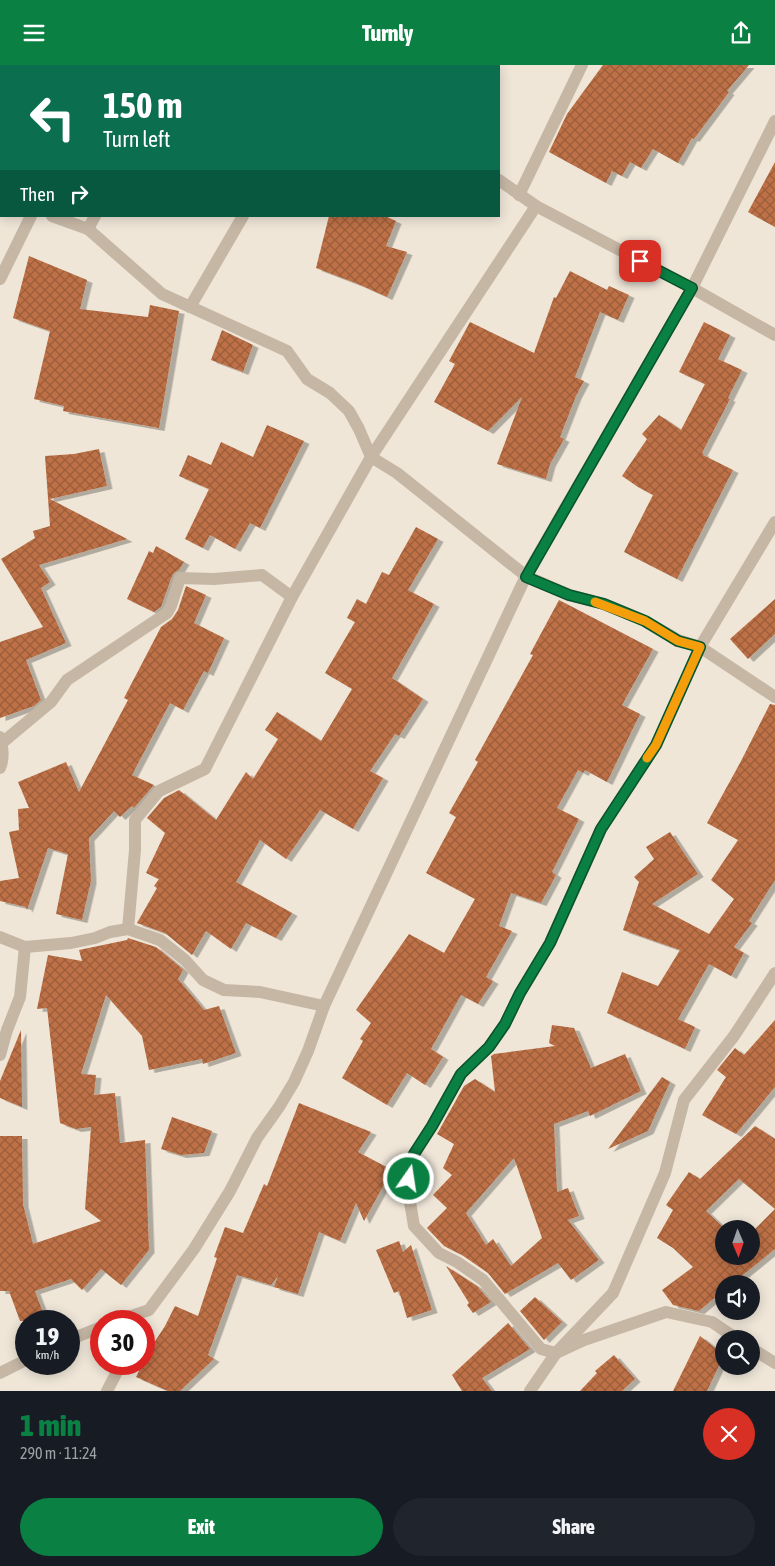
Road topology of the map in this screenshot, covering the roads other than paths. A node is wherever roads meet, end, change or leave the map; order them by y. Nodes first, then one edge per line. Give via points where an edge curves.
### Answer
1 (582, 65) edge
2 (775, 121) edge
3 (500, 181) edge
4 (519, 195) junction
5 (536, 206) junction
6 (31, 217) edge
7 (55, 217) edge
8 (94, 217) edge
9 (242, 217) edge
10 (88, 229) junction
11 (0, 279) edge
12 (692, 288) junction
13 (190, 307) junction
14 (775, 335) edge
15 (371, 457) junction
16 (775, 522) edge
17 (526, 577) junction
18 (292, 597) junction
19 (700, 647) junction
20 (775, 697) edge
21 (1, 740) edge
22 (0, 768) edge
23 (128, 929) junction
24 (0, 937) edge
25 (25, 947) junction
26 (775, 973) edge
27 (324, 1006) junction
28 (0, 1055) edge
29 (150, 1310) edge
30 (724, 1330) edge
31 (556, 1353) junction
32 (760, 1354) edge
33 (775, 1363) edge
34 (15, 1366) edge
35 (0, 1373) edge
36 (115, 1375) edge
37 (107, 1391) edge
38 (530, 1391) edge

1 - 4 street
2 - 12 street
3 - 4 street
4 - 5 street
5 - 12 street
5 - 15 street
6 - 11 street
7 - 10 street
8 - 10 street
9 - 13 street
10 - 13 street via 162,295
12 - 14 street
12 - 17 street
13 - 15 street via 287,351 307,379 330,393 348,411 360,429
15 - 17 street via 396,473
15 - 18 street
16 - 19 street
17 - 19 street via 569,595 604,604 645,621 678,641
17 - 27 street
18 - 21 street via 262,575 180,578 168,613 67,680 51,702
18 - 23 street via 205,769 159,791 135,820
19 - 20 street
19 - 31 street via 656,745 601,829 550,943 505,1024 489,1047 461,1074 414,1154 410,1168 408,1190 414,1226 439,1253 483,1280 540,1349
21 - 22 street
23 - 25 street via 71,943
23 - 27 street via 160,940 203,980 224,990 260,992
24 - 25 street
25 - 28 street via 20,997
26 - 31 street via 734,1036 684,1099 665,1173 613,1293
27 - 29 street via 308,1051 289,1090 257,1138 230,1191 194,1249
30 - 31 street via 712,1322 666,1312
31 - 38 street
32 - 33 street
34 - 35 street
36 - 37 street

